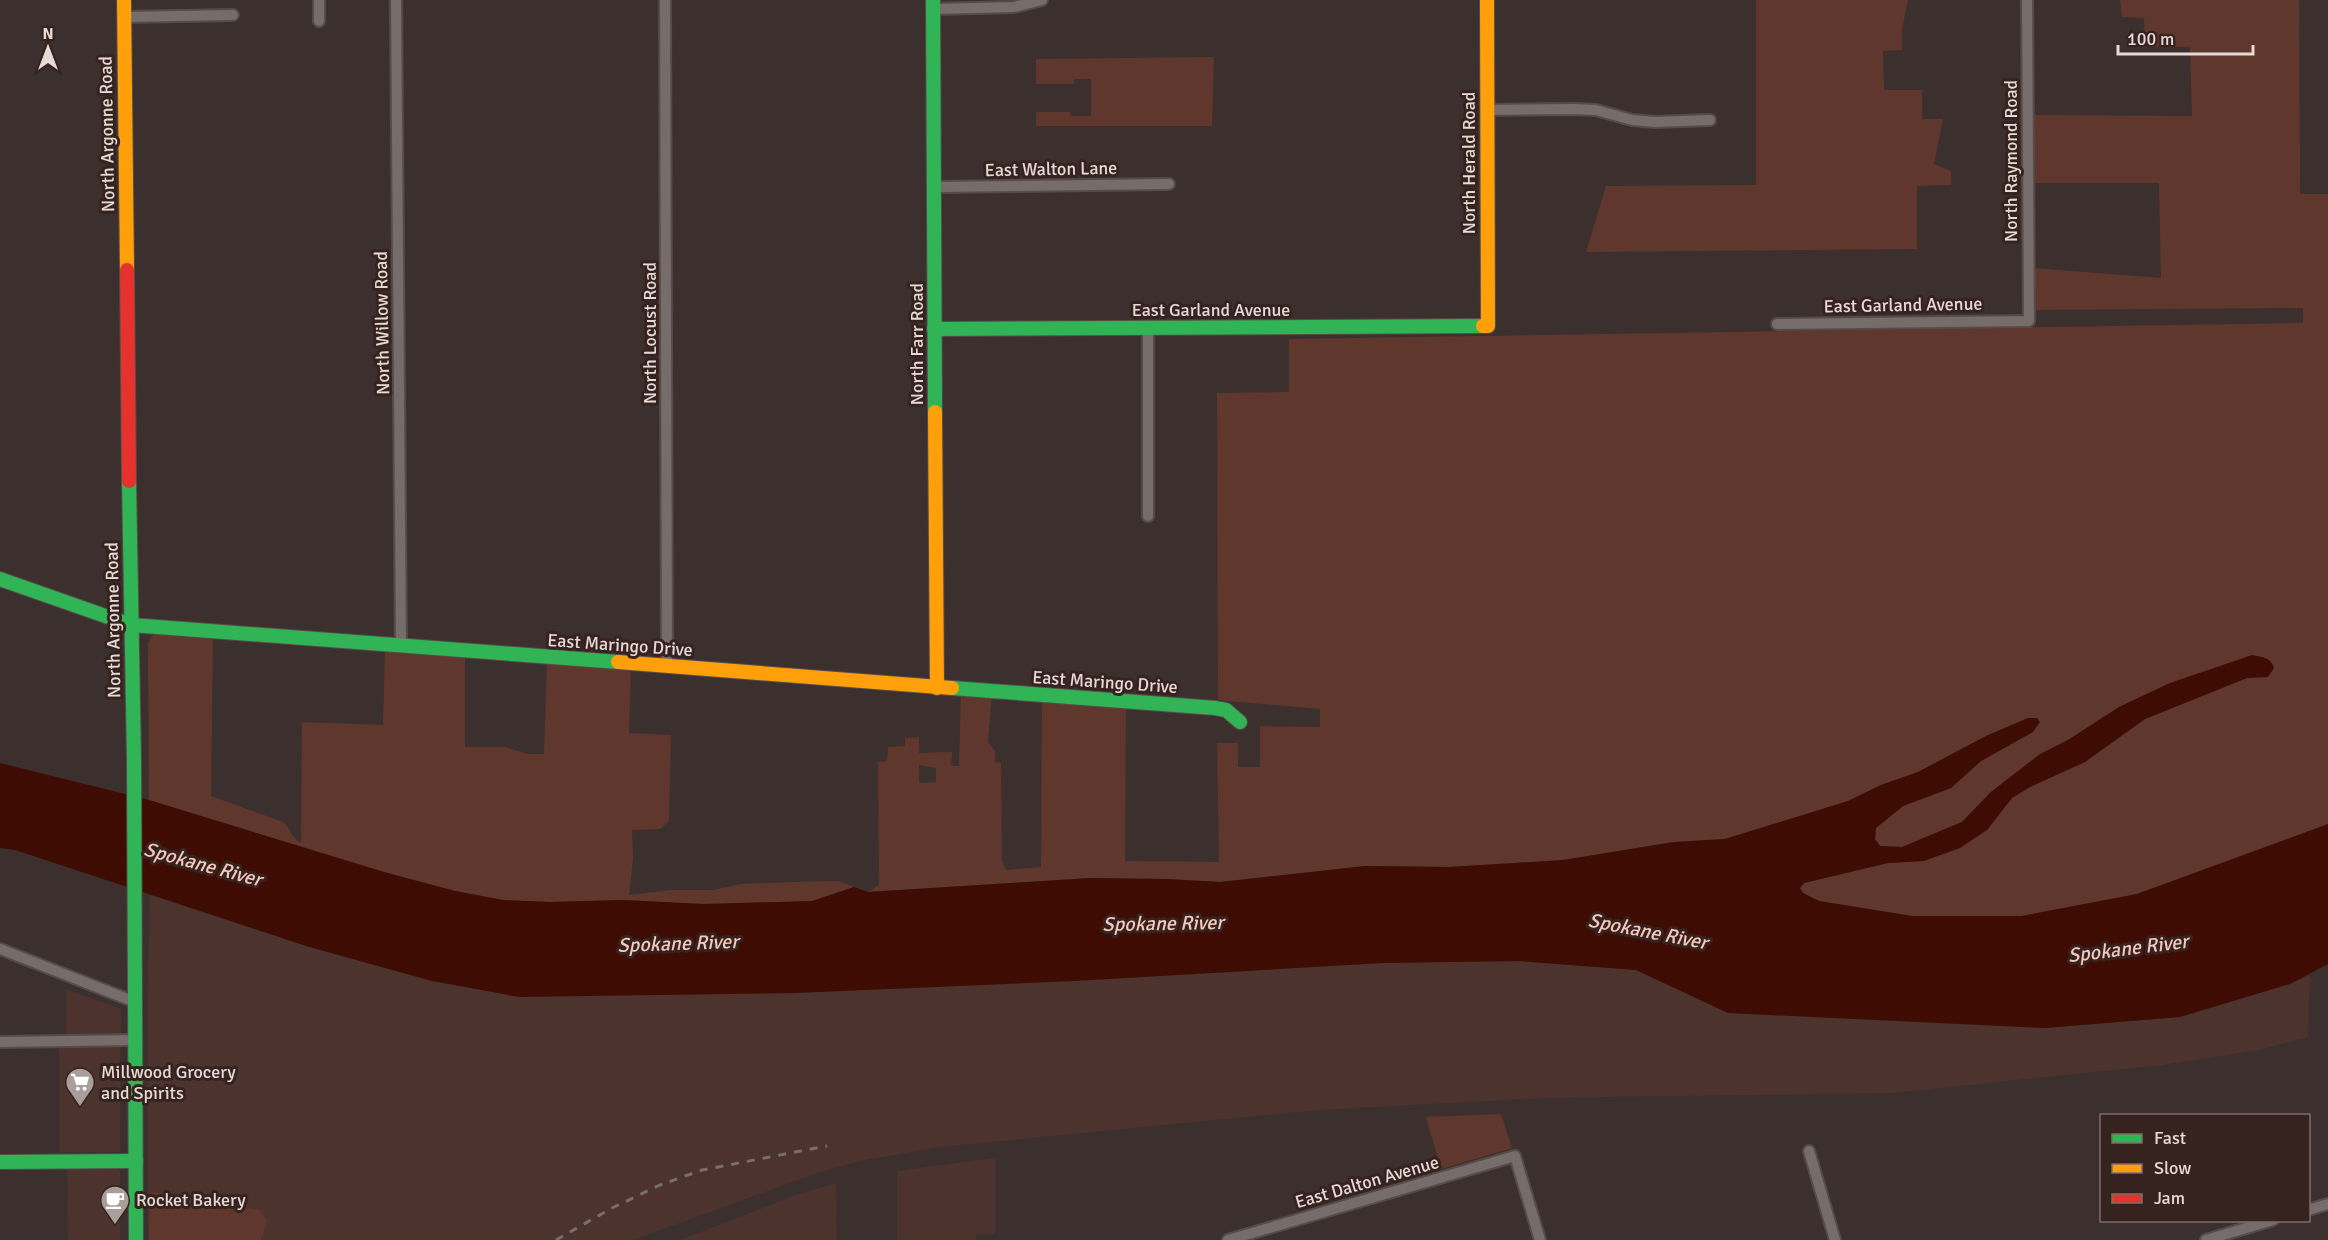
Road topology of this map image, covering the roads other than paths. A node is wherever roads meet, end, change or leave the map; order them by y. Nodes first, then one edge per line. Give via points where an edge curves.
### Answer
1 (124, 0) edge
2 (319, 0) edge
3 (396, 0) edge
4 (665, 0) edge
5 (1042, 0) edge
6 (1487, 0) edge
7 (2027, 0) edge
8 (933, 4) edge
9 (233, 15) dead end
10 (124, 17) junction
11 (319, 21) dead end
12 (1487, 110) junction
13 (1710, 120) dead end
14 (1169, 184) dead end
15 (934, 187) junction
16 (2029, 321) joint
17 (1777, 324) dead end
18 (1488, 326) joint
19 (934, 329) junction
20 (1148, 329) junction
21 (1148, 516) dead end
22 (0, 579) edge
23 (130, 625) junction
24 (401, 646) junction
25 (667, 666) junction
26 (936, 688) junction
27 (1240, 722) dead end
28 (0, 949) edge
29 (135, 1002) junction
30 (135, 1040) junction
31 (0, 1042) edge
32 (1809, 1151) dead end
33 (136, 1161) junction
34 (0, 1162) edge
35 (2328, 1204) edge
36 (2310, 1209) edge
37 (2269, 1222) edge
38 (136, 1240) edge
39 (1228, 1240) edge
40 (1540, 1240) edge
41 (1835, 1240) edge
42 (2206, 1240) edge

1 - 10 street, North Argonne Road
2 - 11 street
3 - 24 street, North Willow Road
4 - 25 street, North Locust Road
5 - 8 street via 1014,7
6 - 12 street, North Herald Road
7 - 16 street, North Raymond Road
8 - 15 street, North Farr Road
9 - 10 street
10 - 23 street, North Argonne Road
12 - 13 street via 1574,109 1655,122
12 - 18 street, North Herald Road
14 - 15 street, East Walton Lane
15 - 19 street, North Farr Road
16 - 17 street, East Garland Avenue
18 - 20 street, East Garland Avenue
19 - 20 street, East Garland Avenue
19 - 26 street, North Farr Road
20 - 21 street
22 - 23 street, East Maringo Drive
23 - 24 street, East Maringo Drive
23 - 29 street, North Argonne Road
24 - 25 street, East Maringo Drive
25 - 26 street, East Maringo Drive
26 - 27 street, East Maringo Drive via 1215,708 1226,710
28 - 29 street
29 - 30 street, North Argonne Road
30 - 31 street
30 - 33 street, North Argonne Road
32 - 41 street
33 - 34 street
33 - 38 street, North Argonne Road
35 - 36 street
37 - 42 street
39 - 40 street, East Dalton Avenue via 1515,1156

